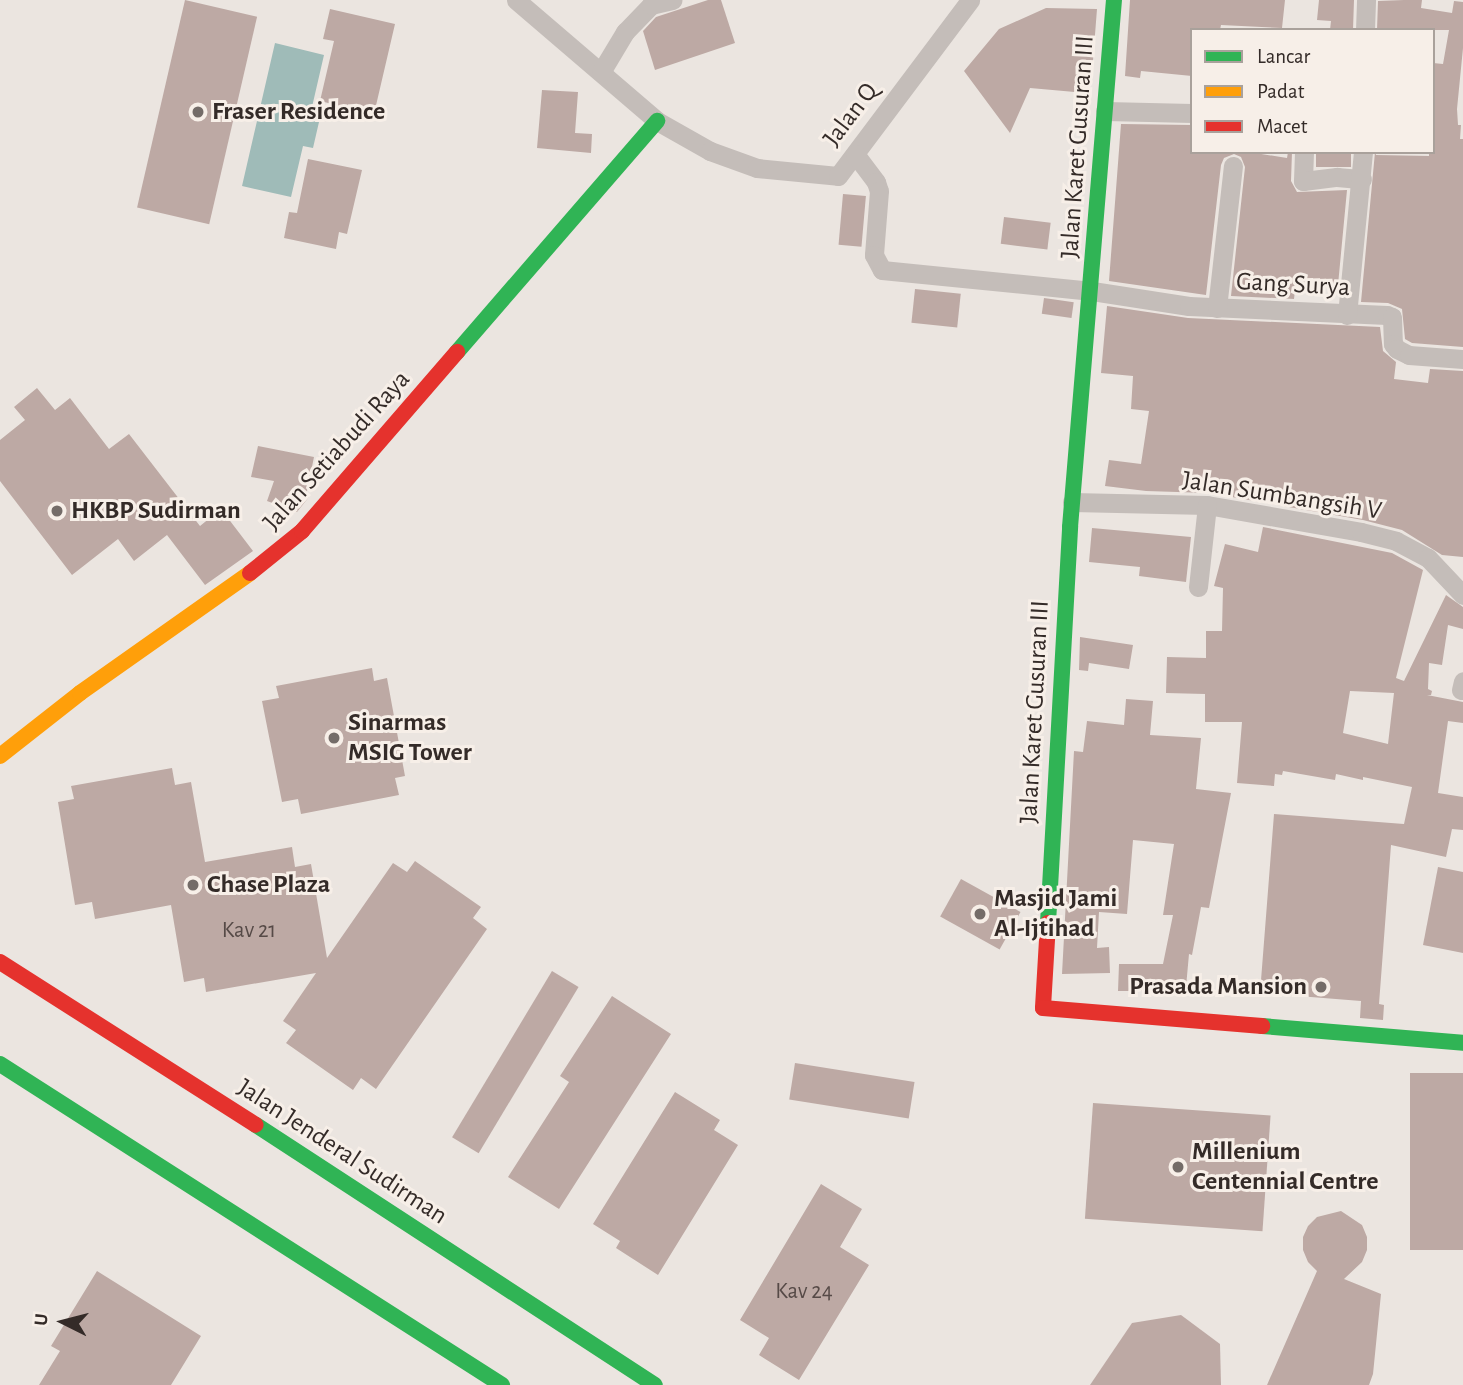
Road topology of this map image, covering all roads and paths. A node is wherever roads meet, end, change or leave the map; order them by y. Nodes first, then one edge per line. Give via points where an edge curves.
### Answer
1 (516, 0) edge
2 (672, 0) edge
3 (970, 0) edge
4 (1114, 0) edge
5 (1366, 0) edge
6 (1365, 28) edge
7 (601, 72) junction
8 (1105, 111) junction
9 (1190, 113) edge
10 (656, 121) junction
11 (855, 154) junction
12 (1304, 154) edge
13 (1363, 154) edge
14 (1233, 166) dead end
15 (1362, 179) junction
16 (1092, 291) junction
17 (1217, 308) junction
18 (1348, 315) junction
19 (1463, 359) edge
20 (1072, 502) junction
21 (1208, 505) junction
22 (1198, 587) dead end
23 (1463, 595) edge
24 (0, 756) edge
25 (0, 962) edge
26 (1463, 1043) edge
27 (0, 1064) edge
28 (502, 1385) edge
29 (655, 1385) edge

1 - 7 street
2 - 7 street via 651,5 625,33
3 - 11 street, Jalan Q
4 - 8 street, Jalan Karet Gusuran III
5 - 6 street
7 - 10 street
8 - 9 street
8 - 16 street, Jalan Karet Gusuran III
10 - 11 street, Jalan Q via 710,151 757,168 838,176
10 - 24 street, Jalan Setiabudi Raya via 302,531 265,563 80,693
11 - 16 street, Gang Surya via 879,191 874,255 883,270
12 - 15 street via 1303,181
13 - 15 street
14 - 17 street
15 - 18 street
16 - 17 street, Gang Surya
16 - 20 street, Jalan Karet Gusuran III
17 - 18 street, Gang Surya
18 - 19 street, Gang Surya via 1392,317 1393,344 1409,355
20 - 21 street, Jalan Sumbangsih V
20 - 26 street, Jalan Karet Gusuran III via 1043,1007
21 - 22 street
21 - 23 street, Jalan Sumbangsih V via 1396,541 1428,558
25 - 29 street, Jalan Jenderal Sudirman
27 - 28 street

